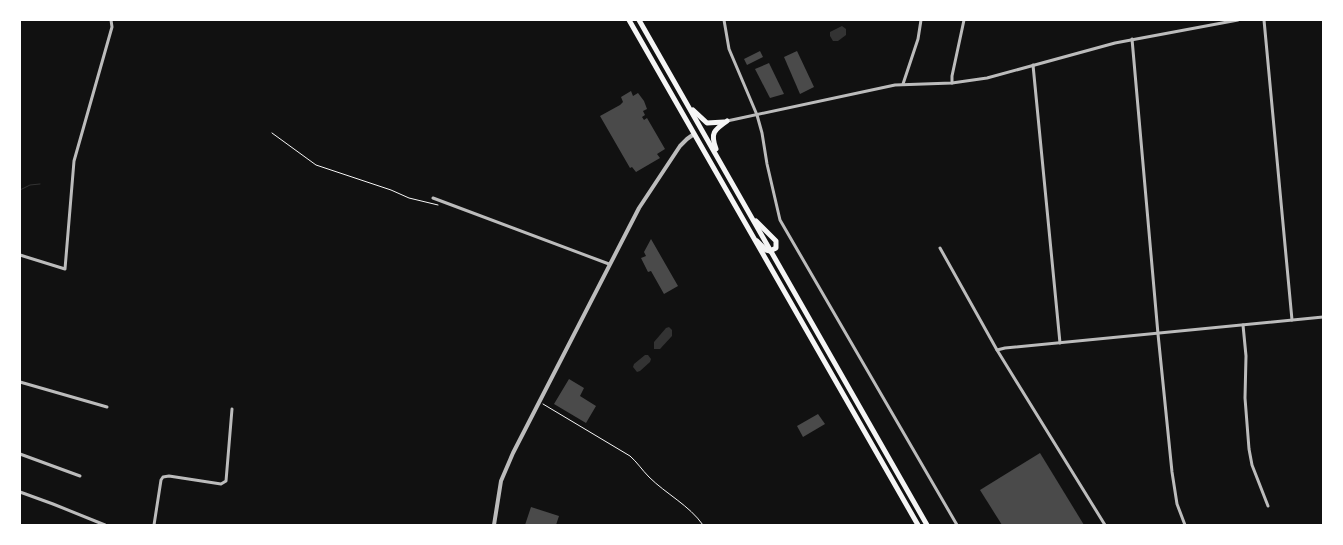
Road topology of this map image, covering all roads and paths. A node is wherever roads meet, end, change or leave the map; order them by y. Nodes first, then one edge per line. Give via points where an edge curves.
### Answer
1 (112, 20) edge
2 (629, 20) edge
3 (639, 20) edge
4 (724, 20) edge
5 (920, 20) edge
6 (964, 20) edge
7 (1238, 20) edge
8 (1264, 20) edge
9 (1132, 39) junction
10 (1033, 65) junction
11 (952, 82) junction
12 (903, 84) junction
13 (688, 104) junction
14 (758, 114) junction
15 (728, 122) junction
16 (272, 133) dead end
17 (694, 134) junction
18 (721, 163) junction
19 (433, 198) dead end
20 (442, 202) junction
21 (752, 218) junction
22 (749, 232) junction
23 (940, 248) dead end
24 (770, 251) junction
25 (20, 255) edge
26 (609, 264) junction
27 (1323, 317) edge
28 (1292, 320) junction
29 (1244, 325) junction
30 (1158, 334) junction
31 (1060, 343) junction
32 (997, 350) junction
33 (20, 382) edge
34 (538, 401) junction
35 (107, 407) dead end
36 (232, 409) dead end
37 (20, 454) edge
38 (80, 476) dead end
39 (20, 492) edge
40 (1268, 506) dead end
41 (105, 525) edge
42 (154, 525) edge
43 (494, 525) edge
44 (703, 525) edge
45 (918, 525) edge
46 (927, 525) edge
47 (957, 525) edge
48 (1105, 525) edge
49 (1185, 525) edge

1 - 25 street via 74,161 65,269
2 - 17 highway
3 - 13 highway
4 - 14 street via 729,49
5 - 12 street via 918,39
6 - 11 street
7 - 9 street
8 - 28 street
9 - 10 street
9 - 30 street
10 - 11 street via 989,77
10 - 31 street
11 - 12 street
12 - 14 street
13 - 15 highway via 707,123
13 - 18 highway
14 - 15 street
14 - 47 street via 780,220
15 - 18 highway via 716,129 713,135
16 - 20 path via 323,168 414,200 438,205
17 - 22 highway
17 - 26 street via 680,146 644,201
18 - 21 highway
19 - 20 street
20 - 26 street
21 - 24 highway
21 - 24 highway via 776,241 776,248
22 - 24 highway
22 - 45 highway
23 - 32 street
24 - 46 highway
26 - 34 street
27 - 28 street
28 - 29 street
29 - 30 street
29 - 40 street via 1249,449 1252,466
30 - 31 street
30 - 49 street via 1176,498
31 - 32 street
32 - 48 street
33 - 35 street
34 - 43 street via 501,481
34 - 44 path via 630,456
36 - 42 street via 226,481 220,484 163,477
37 - 38 street
39 - 41 street

